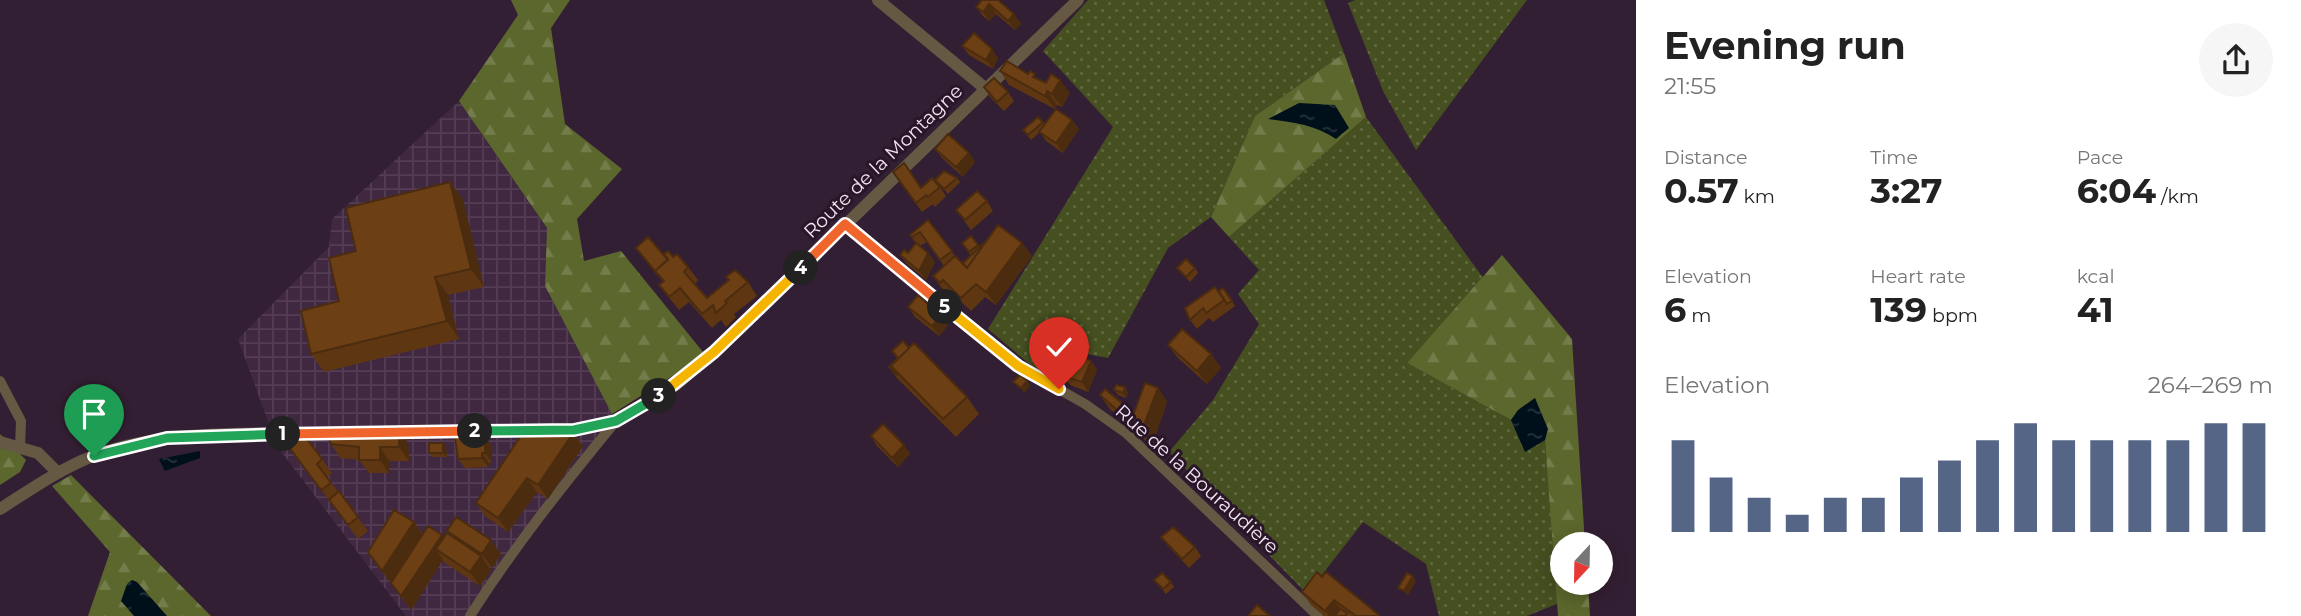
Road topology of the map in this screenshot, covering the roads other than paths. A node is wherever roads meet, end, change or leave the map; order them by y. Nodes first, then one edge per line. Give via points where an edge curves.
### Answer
1 (878, 0) edge
2 (1078, 0) edge
3 (986, 89) junction
4 (845, 224) junction
5 (0, 381) edge
6 (616, 421) junction
7 (0, 442) edge
8 (20, 448) junction
9 (58, 473) junction
10 (0, 509) edge
11 (470, 616) edge
12 (1318, 616) edge

1 - 3 street
2 - 3 street, Route de la Montagne
3 - 4 street, Route de la Montagne
4 - 6 street, Route de la Montagne via 677,384
4 - 12 street, Rue de la Bouraudière via 1018,366 1126,433
5 - 8 street via 22,421
6 - 9 street, Route de la Montagne via 574,430 167,438 94,456
6 - 11 street via 511,554
7 - 8 street
8 - 9 street via 37,453
9 - 10 street, Route de la Montagne

